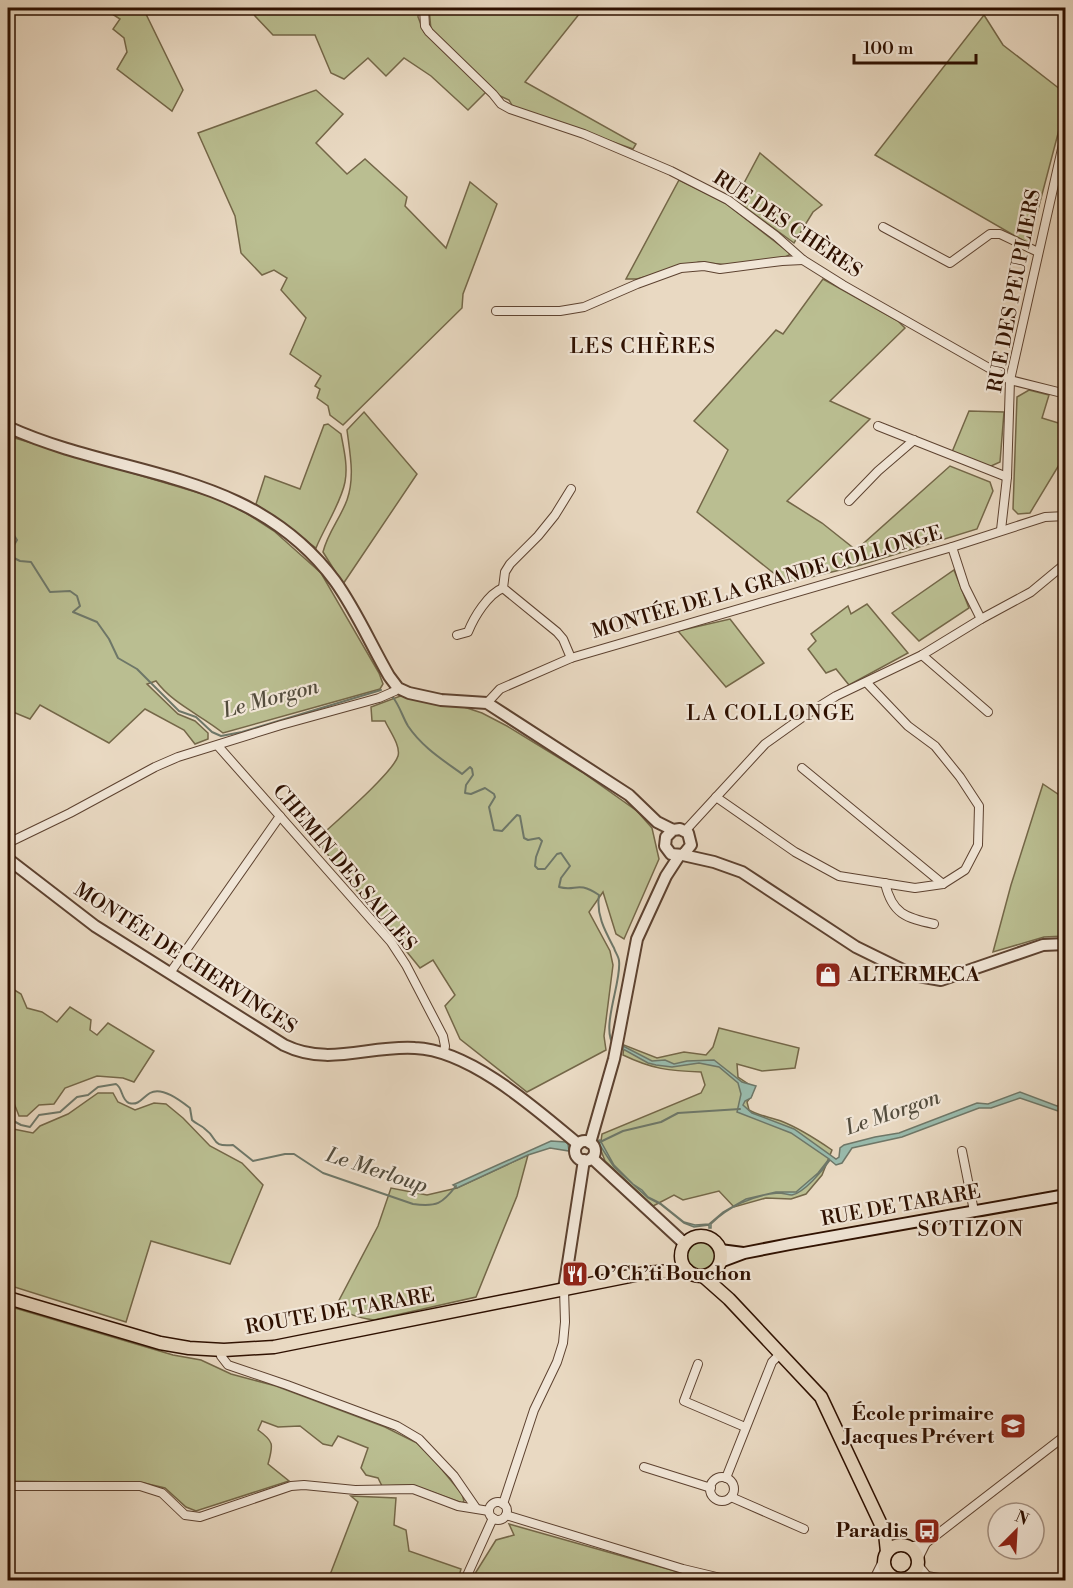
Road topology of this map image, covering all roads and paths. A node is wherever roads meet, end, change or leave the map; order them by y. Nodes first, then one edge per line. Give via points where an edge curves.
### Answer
1 (424, 8) edge
2 (1065, 131) edge
3 (884, 227) dead end
4 (1038, 252) junction
5 (803, 260) junction
6 (496, 311) dead end
7 (1010, 380) junction
8 (1065, 394) edge
9 (878, 426) dead end
10 (8, 427) edge
11 (914, 440) junction
12 (1007, 477) junction
13 (571, 489) dead end
14 (849, 501) dead end
15 (1065, 516) edge
16 (1001, 530) junction
17 (952, 547) junction
18 (1065, 563) edge
19 (503, 588) junction
20 (981, 619) junction
21 (457, 634) dead end
22 (922, 655) junction
23 (571, 658) junction
24 (867, 683) junction
25 (398, 688) junction
26 (487, 703) junction
27 (988, 712) dead end
28 (218, 746) junction
29 (802, 768) dead end
30 (716, 797) junction
31 (280, 816) junction
32 (657, 822) junction
33 (673, 830) junction
34 (688, 836) junction
35 (8, 843) edge
36 (665, 843) junction
37 (681, 855) junction
38 (8, 859) edge
39 (714, 862) junction
40 (666, 876) junction
41 (885, 884) junction
42 (943, 884) junction
43 (934, 924) dead end
44 (1065, 944) edge
45 (170, 973) junction
46 (444, 1052) junction
47 (590, 1143) junction
48 (578, 1144) junction
49 (962, 1151) dead end
50 (588, 1159) junction
51 (1065, 1195) edge
52 (974, 1211) junction
53 (685, 1244) junction
54 (719, 1260) junction
55 (684, 1265) junction
56 (703, 1276) junction
57 (564, 1289) junction
58 (8, 1298) edge
59 (729, 1299) junction
60 (220, 1349) junction
61 (780, 1354) junction
62 (698, 1364) dead end
63 (745, 1427) junction
64 (1065, 1435) edge
65 (644, 1467) dead end
66 (726, 1478) junction
67 (8, 1486) edge
68 (711, 1488) junction
69 (731, 1497) junction
70 (503, 1503) junction
71 (476, 1508) junction
72 (491, 1515) junction
73 (506, 1515) junction
74 (804, 1529) dead end
75 (885, 1533) junction
76 (926, 1543) junction
77 (904, 1546) junction
78 (885, 1555) junction
79 (904, 1574) edge
80 (927, 1576) junction
81 (873, 1579) edge
82 (465, 1581) edge
83 (729, 1581) edge
84 (950, 1581) edge

1 - 5 street, RUE DES CHÈRES via 424,26 501,104 584,134 728,200
2 - 4 street, RUE DES PEUPLIERS
3 - 4 street via 950,263 990,234 1000,234
4 - 7 street, RUE DES PEUPLIERS
5 - 6 street via 720,269 681,268 584,308
5 - 7 street, RUE DES CHÈRES
7 - 8 street, RUE DES CHÈRES
7 - 12 street, RUE DES PEUPLIERS
9 - 11 street
10 - 25 street via 205,488 275,523 316,559 335,582
11 - 12 street
11 - 14 street
12 - 16 street, RUE DES PEUPLIERS
13 - 19 street via 544,529 510,564
15 - 16 street, MONTÉE DE LA GRANDE COLLONGE via 1045,517
16 - 17 street, MONTÉE DE LA GRANDE COLLONGE
17 - 20 street
17 - 23 street, MONTÉE DE LA GRANDE COLLONGE
18 - 20 street via 1031,592
19 - 21 street via 496,591 468,632
19 - 23 street via 557,632
20 - 22 street
22 - 24 street
22 - 27 street
23 - 26 street, MONTÉE DE LA GRANDE COLLONGE via 500,689
24 - 30 street via 836,696 765,744
24 - 42 street via 908,726 935,746 979,806 978,845 965,870
25 - 26 street via 441,700
25 - 28 street via 379,698
26 - 32 street via 629,795
28 - 31 street, CHEMIN DES SAULES
28 - 35 street via 155,767
29 - 42 street
30 - 34 street
30 - 41 street via 795,852 839,876
31 - 45 street
31 - 46 street, CHEMIN DES SAULES via 391,942 443,1036
32 - 33 street
32 - 36 street
33 - 34 street
33 - 36 street
34 - 37 street via 689,849
34 - 39 street via 696,849
36 - 37 street via 670,854
36 - 40 street
37 - 39 street
37 - 40 street
38 - 45 street, MONTÉE DE CHERVINGES via 95,926
39 - 44 street via 742,872 856,947 913,975 942,980 1043,945
40 - 47 street via 636,939 614,1059
41 - 42 street via 915,888
41 - 43 street via 898,911 910,919
45 - 46 street, MONTÉE DE CHERVINGES via 297,1052 336,1055 414,1047
46 - 48 street, MONTÉE DE CHERVINGES via 482,1071
47 - 48 street
47 - 50 street via 594,1148
48 - 50 street via 576,1155
49 - 52 street
50 - 53 street
50 - 57 street
51 - 52 street, RUE DE TARARE
52 - 54 street, RUE DE TARARE
53 - 54 main road via 702,1236 713,1239
53 - 55 main road via 681,1251
54 - 56 main road via 713,1272
54 - 59 main road
55 - 56 main road via 697,1276
55 - 57 main road, ROUTE DE TARARE
56 - 59 main road
57 - 60 main road, ROUTE DE TARARE via 274,1347
57 - 70 street via 563,1344 530,1419
58 - 60 main road, ROUTE DE TARARE via 160,1342
59 - 61 main road
60 - 71 street via 228,1365 397,1426 419,1439 454,1476
61 - 63 street via 772,1362
61 - 75 main road via 821,1397
62 - 63 street via 684,1401
63 - 66 street
64 - 76 street
65 - 68 street
66 - 68 street via 716,1479
66 - 69 street via 734,1487
67 - 71 street via 140,1486 162,1493 191,1517 304,1485 413,1490 458,1506
68 - 69 street via 712,1496 718,1500
69 - 74 street
70 - 72 street via 492,1504
70 - 73 street
71 - 72 street
72 - 73 street via 500,1519
72 - 82 street
73 - 83 street
75 - 77 main road
75 - 78 main road
76 - 77 street
76 - 79 street
77 - 78 main road
77 - 79 main road
78 - 79 main road
78 - 81 street
79 - 80 street
79 - 80 street
79 - 81 street
80 - 84 street

